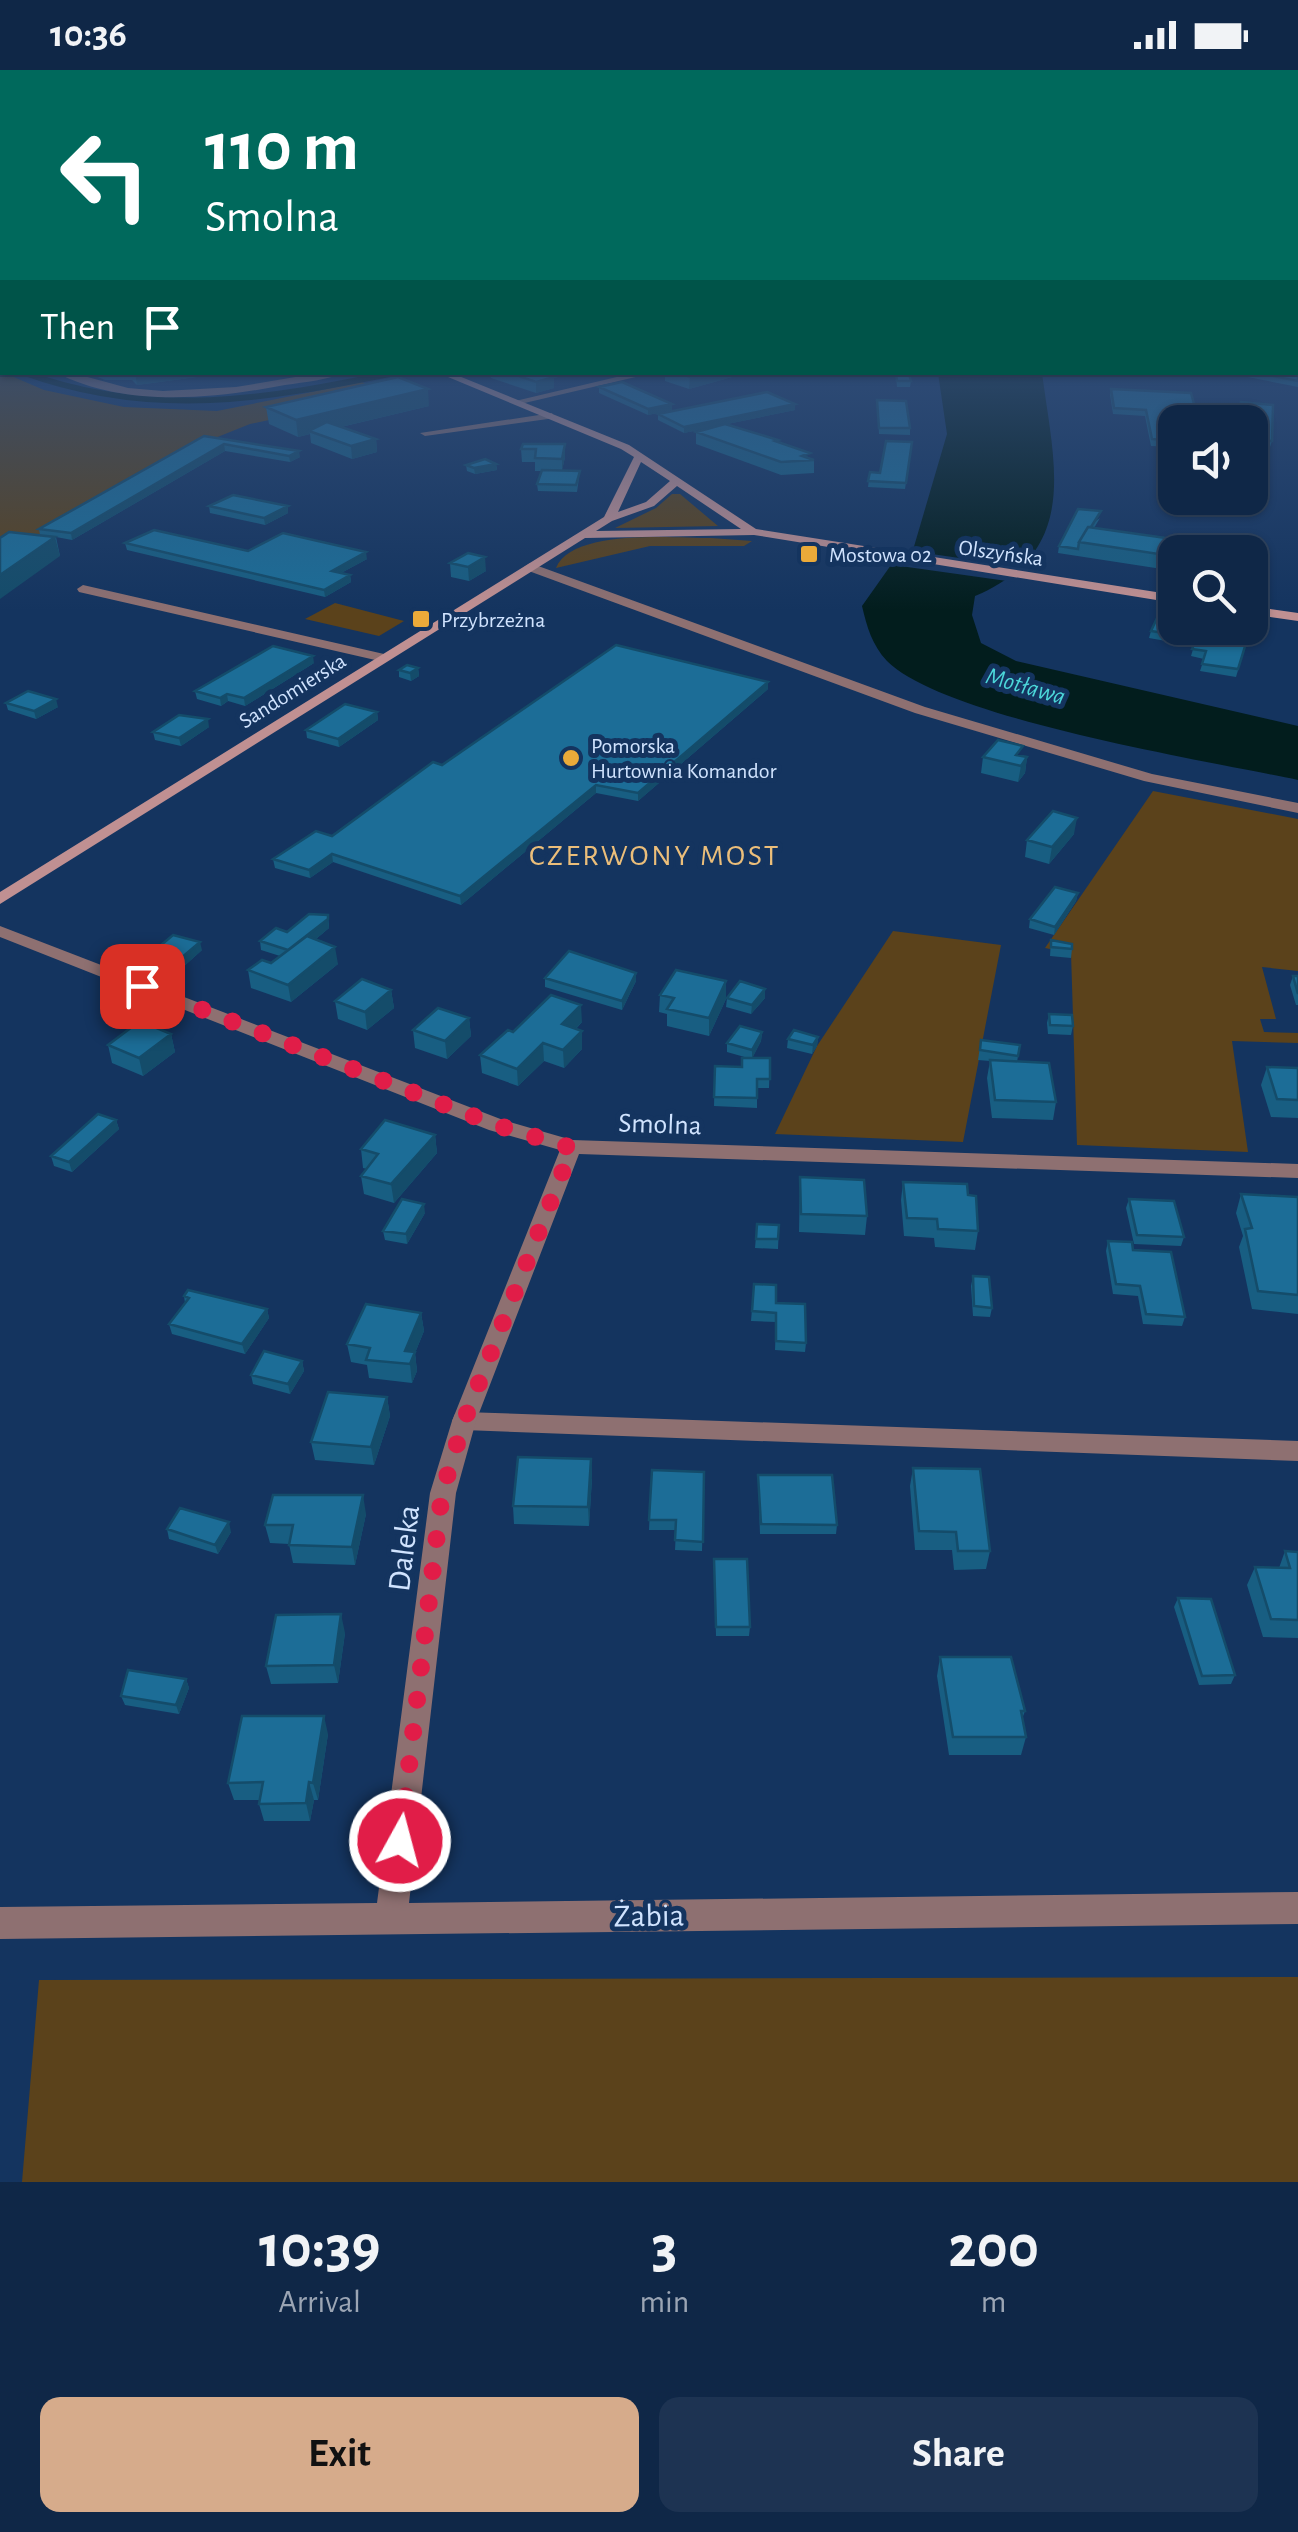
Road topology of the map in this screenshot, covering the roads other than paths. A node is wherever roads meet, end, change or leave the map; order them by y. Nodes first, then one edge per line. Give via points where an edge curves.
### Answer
1 (546, 414) edge
2 (552, 416) junction
3 (425, 433) dead end
4 (640, 456) junction
5 (675, 482) junction
6 (608, 518) junction
7 (754, 532) junction
8 (582, 535) junction
9 (530, 568) junction
10 (83, 589) dead end
11 (1158, 596) edge
12 (1268, 613) edge
13 (1298, 618) edge
14 (384, 658) junction
15 (1298, 808) edge
16 (0, 899) edge
17 (0, 932) edge
18 (572, 1148) junction
19 (1298, 1172) edge
20 (464, 1421) junction
21 (1298, 1451) edge
22 (1298, 1908) edge
23 (391, 1918) junction
24 (0, 1923) edge

1 - 2 street
2 - 3 street
2 - 4 street
4 - 5 street
4 - 6 street
5 - 6 street, Sandomierska via 650,504
5 - 7 street
6 - 8 street, Sandomierska
7 - 8 street, Olszyńska
7 - 11 street, Olszyńska
8 - 9 street, Sandomierska
9 - 14 street, Sandomierska
9 - 15 street via 920,710 1149,778
10 - 14 street
12 - 13 street
14 - 16 street, Sandomierska
17 - 18 street, Smolna via 496,1125
18 - 19 street, Smolna
18 - 20 street, Daleka
20 - 21 street
20 - 23 street, Daleka via 442,1493
22 - 23 street, Żabia
23 - 24 street, Żabia

